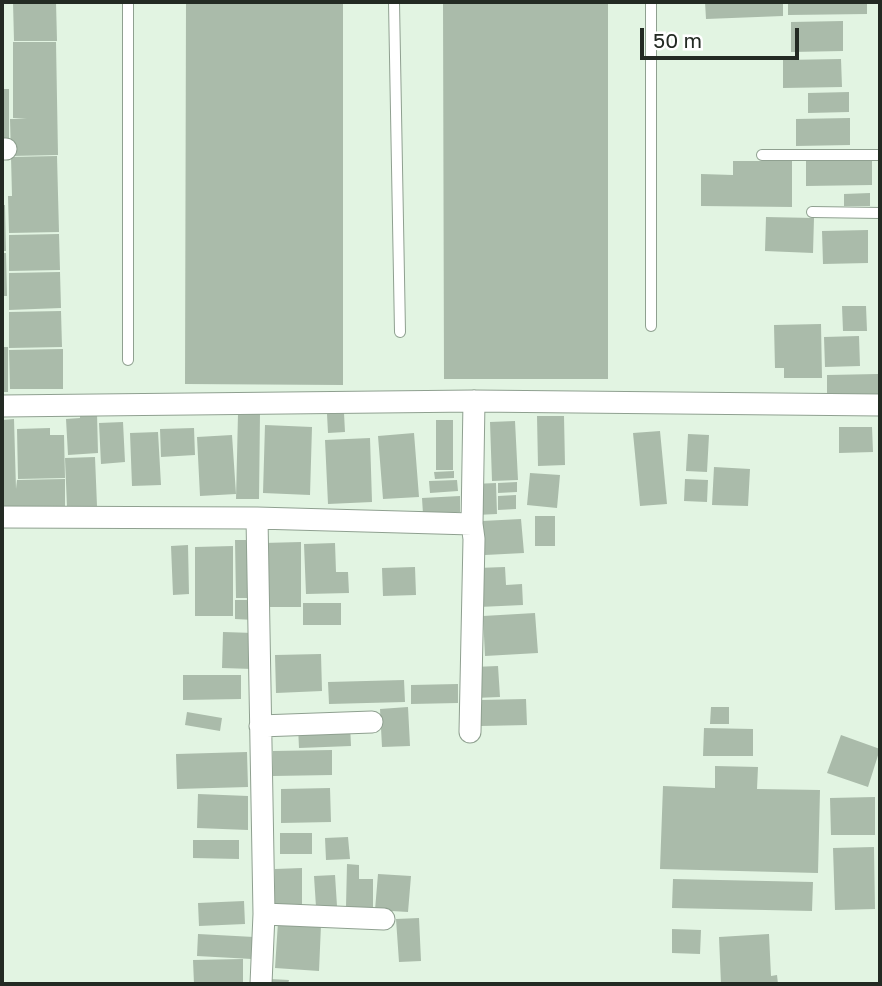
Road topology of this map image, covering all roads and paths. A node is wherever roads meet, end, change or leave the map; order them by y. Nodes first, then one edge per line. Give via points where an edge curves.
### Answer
1 (128, 2) edge
2 (394, 2) edge
3 (651, 2) edge
4 (762, 155) dead end
5 (880, 155) edge
6 (812, 212) dead end
7 (880, 213) edge
8 (651, 326) dead end
9 (400, 332) dead end
10 (128, 360) dead end
11 (474, 401) junction
12 (880, 405) edge
13 (2, 406) edge
14 (2, 517) edge
15 (257, 518) junction
16 (472, 524) junction
17 (372, 722) dead end
18 (260, 726) junction
19 (470, 732) dead end
20 (264, 914) junction
21 (384, 919) dead end
22 (261, 984) edge

1 - 10 lane
2 - 9 lane
3 - 8 lane
4 - 5 lane
6 - 7 lane
11 - 12 street
11 - 13 street
11 - 16 street
14 - 15 street
15 - 16 street
15 - 18 street
16 - 19 street
17 - 18 street
18 - 20 street
20 - 21 street
20 - 22 street

